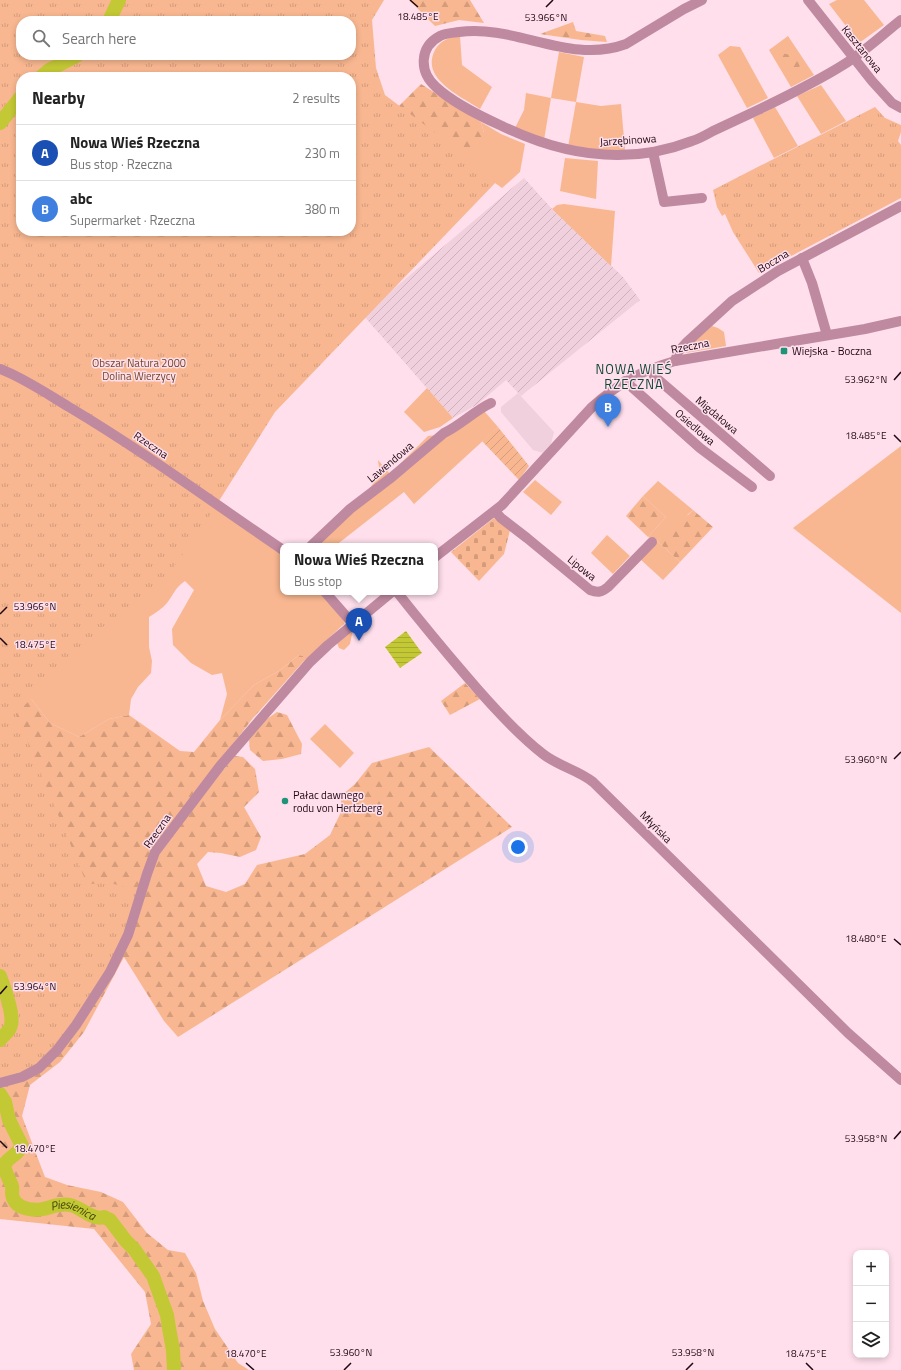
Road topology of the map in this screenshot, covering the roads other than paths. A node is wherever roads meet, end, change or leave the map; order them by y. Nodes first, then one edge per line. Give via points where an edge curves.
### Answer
1 (702, 0) edge
2 (808, 0) edge
3 (901, 20) edge
4 (853, 58) junction
5 (901, 108) edge
6 (654, 152) junction
7 (702, 198) dead end
8 (901, 206) edge
9 (802, 258) junction
10 (901, 321) edge
11 (827, 336) junction
12 (675, 361) junction
13 (652, 368) junction
14 (0, 369) edge
15 (625, 381) junction
16 (491, 403) dead end
17 (770, 476) dead end
18 (752, 487) dead end
19 (495, 511) junction
20 (652, 542) dead end
21 (313, 543) edge
22 (280, 548) edge
23 (438, 555) edge
24 (329, 595) edge
25 (388, 595) edge
26 (399, 595) edge
27 (353, 624) junction
28 (901, 1080) edge
29 (1, 1083) edge

1 - 6 street, Jarzębinowa via 626,44 608,50 576,50 502,34 465,31 439,37 428,46 425,53 424,71 435,87 462,105 515,132 551,146 599,155
2 - 4 street, Kasztanowa
3 - 4 street, Jarzębinowa
4 - 5 street, Kasztanowa via 883,94
4 - 6 street, Jarzębinowa via 804,88 692,142
6 - 7 street via 664,202
8 - 9 street, Boczna
9 - 11 street
9 - 12 street, Boczna via 732,301 678,352
10 - 11 street, Rzeczna
11 - 12 street, Rzeczna
12 - 13 street, Rzeczna
13 - 15 street, Rzeczna
13 - 17 street, Migdałowa via 654,376
14 - 22 street, Rzeczna via 86,417
15 - 18 street, Osiedlowa via 700,448
15 - 19 street, Rzeczna via 592,407
16 - 21 street, Lawendowa via 444,433 350,509
19 - 20 street, Lipowa via 595,592 608,587
19 - 23 street, Rzeczna
24 - 27 street
25 - 27 street, Rzeczna
26 - 28 street, Młyńska via 448,656 528,741 545,755 594,782 848,1033
27 - 29 street, Rzeczna via 310,662 288,687 220,766 155,852 128,935 110,972 57,1050 40,1068

